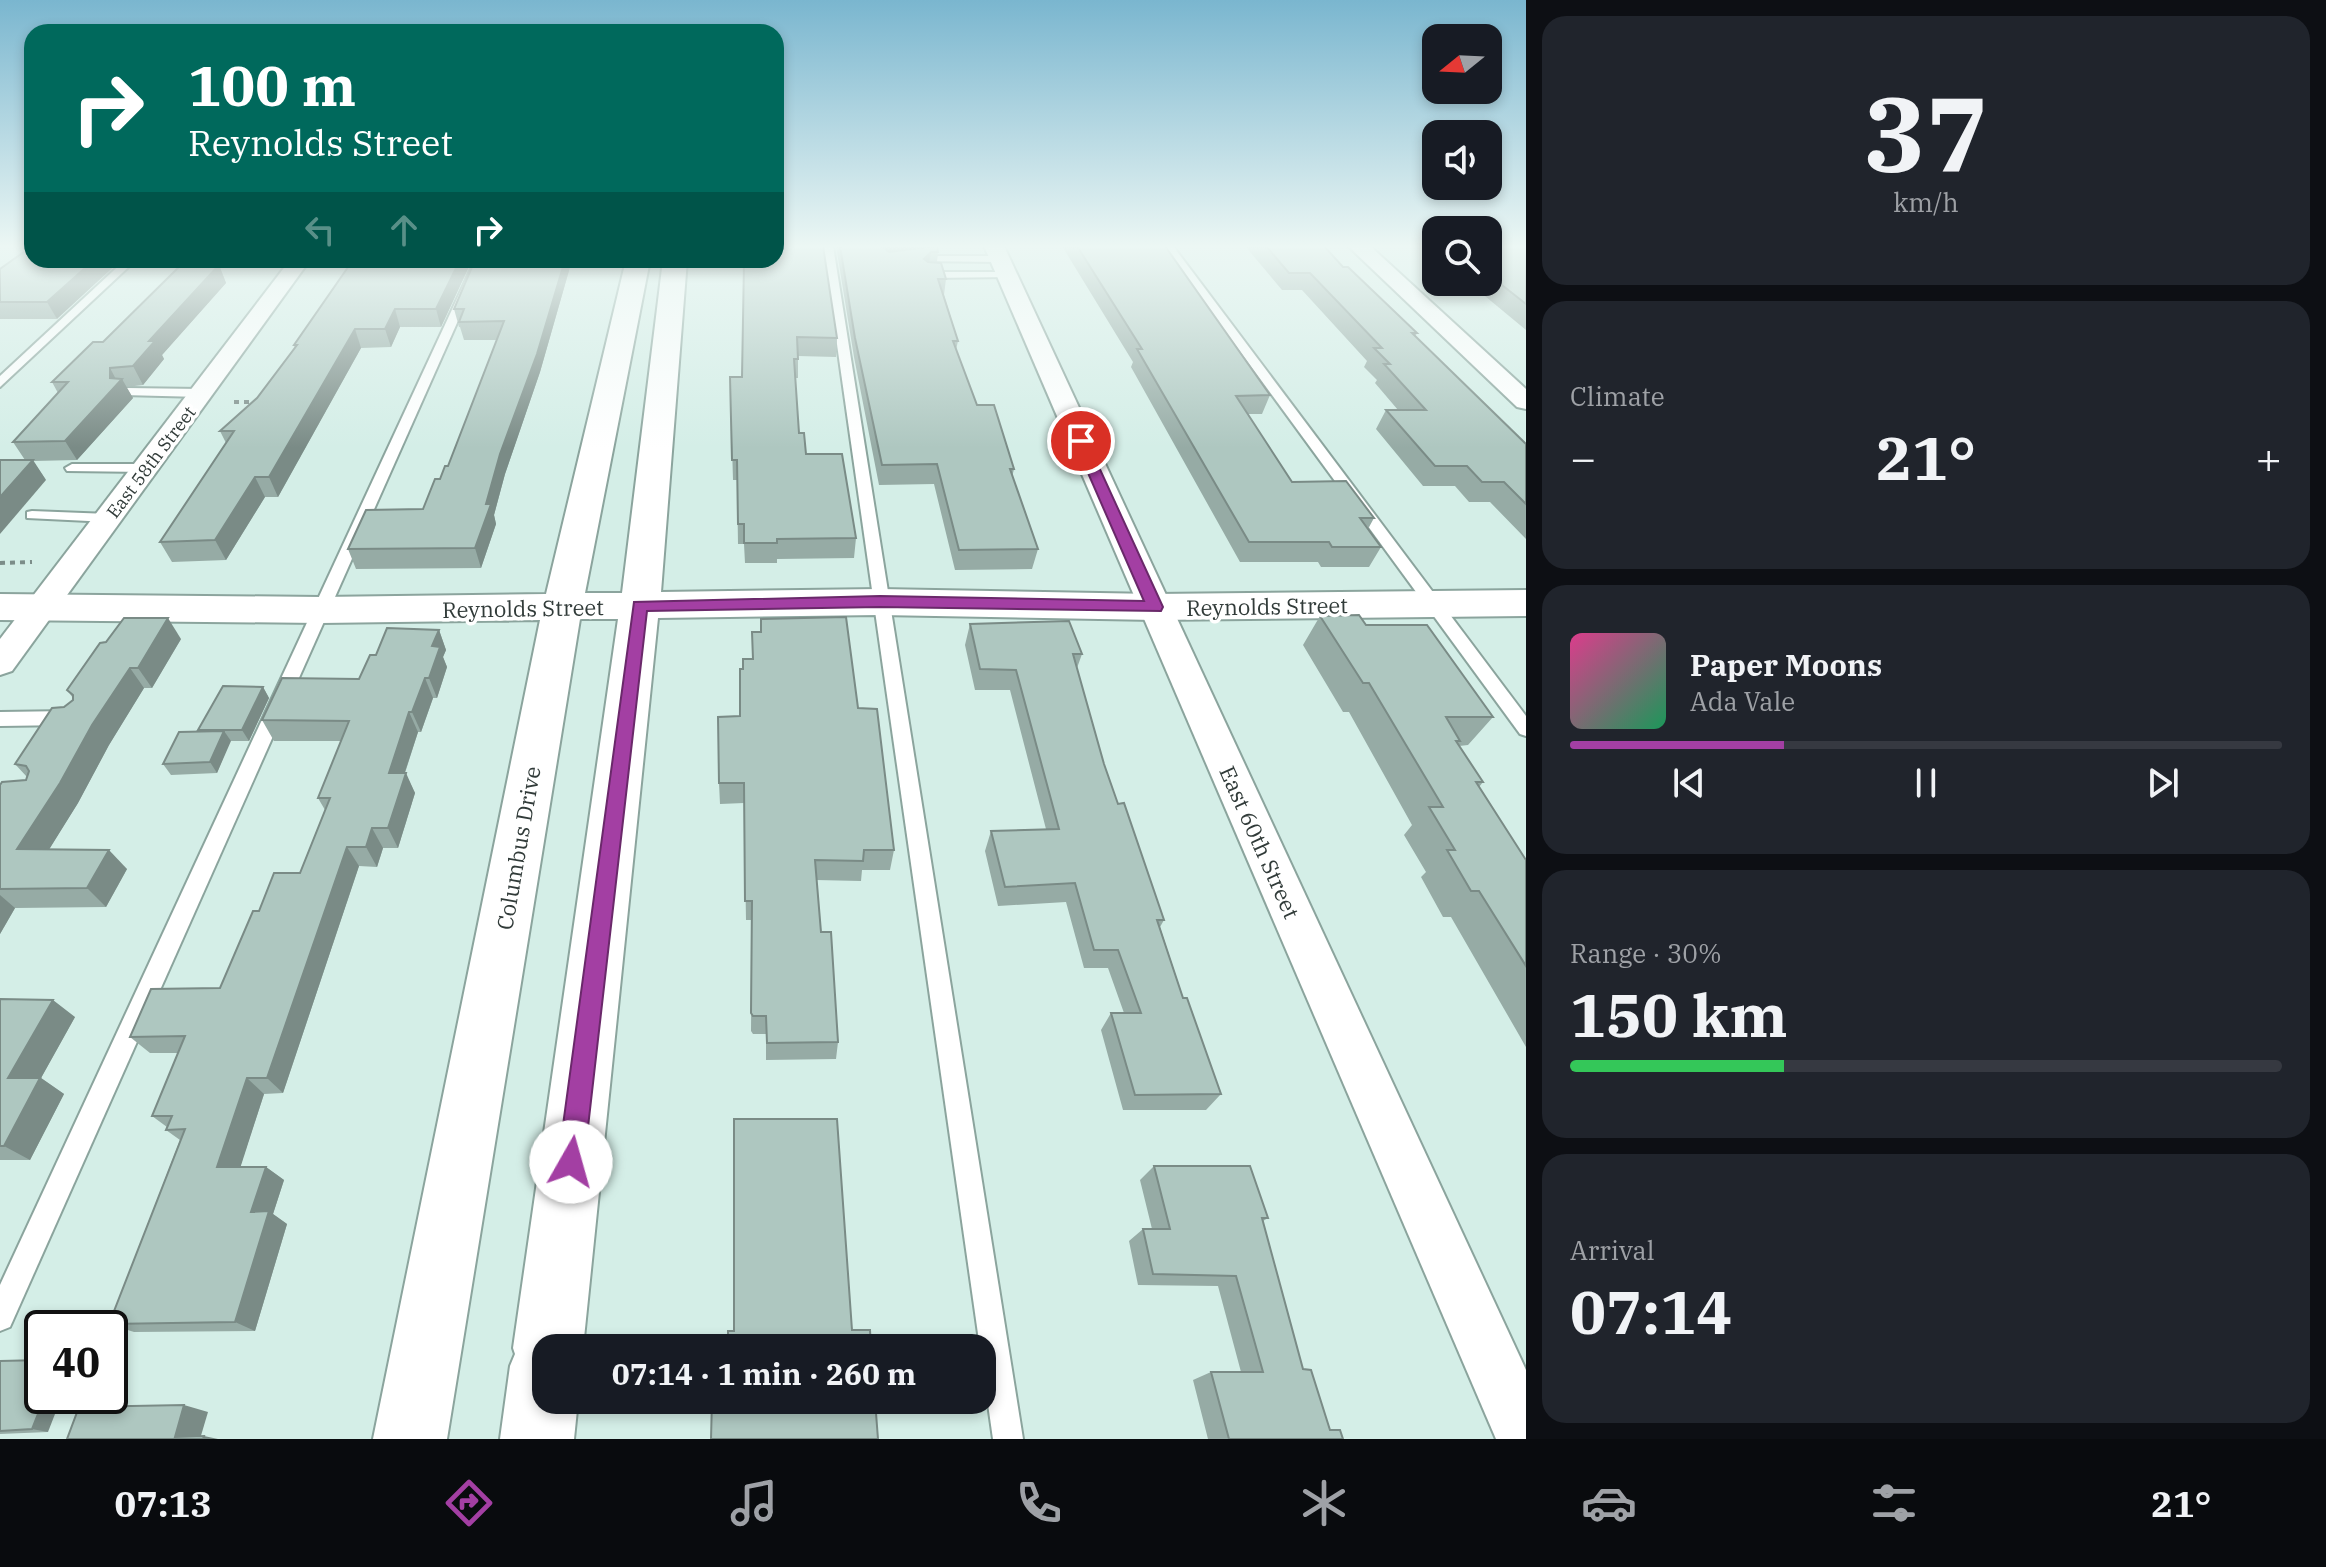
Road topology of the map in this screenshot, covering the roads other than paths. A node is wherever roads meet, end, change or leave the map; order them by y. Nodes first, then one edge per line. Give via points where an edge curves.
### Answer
1 (74, 313) edge
2 (260, 313) edge
3 (456, 313) edge
4 (626, 313) edge
5 (670, 313) edge
6 (838, 313) edge
7 (1024, 313) edge
8 (1218, 313) edge
9 (1430, 313) edge
10 (0, 383) edge
11 (127, 392) dead end
12 (201, 393) junction
13 (1526, 402) edge
14 (72, 468) dead end
15 (146, 468) junction
16 (32, 515) dead end
17 (109, 518) junction
18 (880, 602) junction
19 (1526, 603) edge
20 (1432, 604) junction
21 (640, 605) junction
22 (44, 606) junction
23 (0, 607) edge
24 (1155, 607) junction
25 (562, 608) junction
26 (321, 610) junction
27 (0, 663) edge
28 (79, 718) edge
29 (0, 719) edge
30 (1526, 729) edge
31 (0, 1317) edge
32 (550, 1334) edge
33 (540, 1414) edge
34 (1526, 1438) edge
35 (410, 1439) edge
36 (537, 1439) edge
37 (1008, 1439) edge

1 - 10 lane
2 - 12 street, East 58th Street
3 - 26 lane
4 - 25 street, Columbus Drive
5 - 21 street
6 - 18 lane
7 - 24 street, East 60th Street
8 - 20 lane
9 - 13 street
11 - 12 lane
12 - 15 street, East 58th Street
14 - 15 lane
15 - 17 street, East 58th Street
16 - 17 lane
17 - 22 street, East 58th Street
18 - 21 street, Reynolds Street
18 - 24 street, Reynolds Street
18 - 37 lane
19 - 20 street, Reynolds Street
20 - 24 street, Reynolds Street
20 - 30 lane
21 - 25 street, Reynolds Street
21 - 32 street
22 - 23 street, Reynolds Street
22 - 26 street, Reynolds Street
22 - 27 street, East 58th Street
24 - 34 street, East 60th Street
25 - 26 street, Reynolds Street
25 - 35 street, Columbus Drive
26 - 31 lane
28 - 29 lane
33 - 36 street

